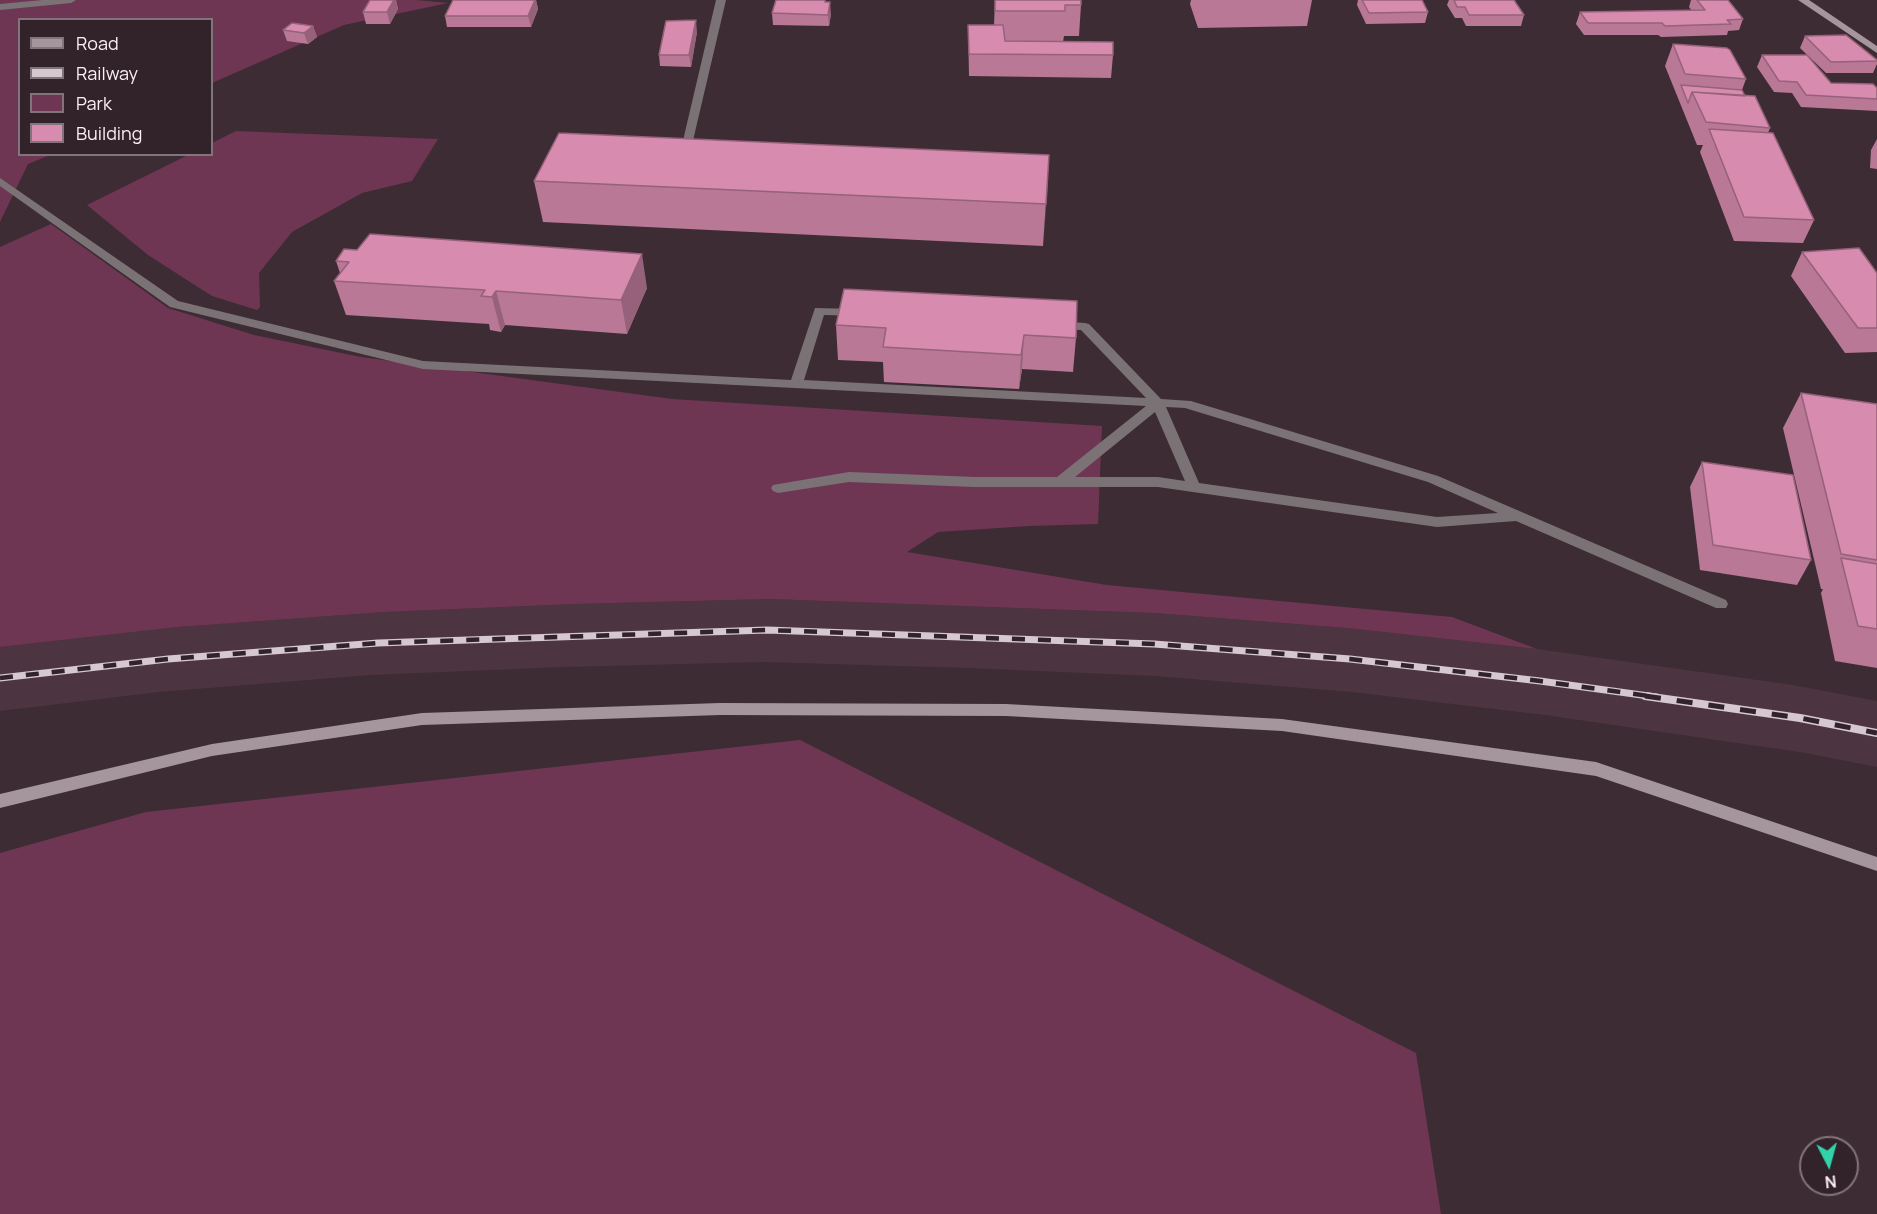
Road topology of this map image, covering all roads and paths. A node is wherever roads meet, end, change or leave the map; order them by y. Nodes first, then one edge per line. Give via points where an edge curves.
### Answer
1 (71, 0) edge
2 (721, 0) edge
3 (1803, 0) edge
4 (0, 7) edge
5 (1877, 50) edge
6 (686, 149) edge
7 (0, 181) edge
8 (877, 314) edge
9 (1039, 324) edge
10 (796, 384) junction
11 (1158, 403) junction
12 (1060, 482) junction
13 (1194, 487) junction
14 (778, 488) dead end
15 (1518, 515) junction
16 (1721, 604) dead end
17 (0, 801) edge
18 (1877, 864) edge

1 - 4 street
2 - 6 street
3 - 5 street
7 - 10 street via 174,304 423,365
8 - 10 street via 819,311
9 - 11 street via 1085,327
10 - 11 street
11 - 12 street
11 - 13 street
11 - 15 street via 1186,404 1433,478
12 - 13 street via 1158,482
12 - 14 street via 849,477
13 - 15 street via 1437,522
15 - 16 street
17 - 18 street via 212,750 422,719 720,709 1006,710 1282,725 1596,769

